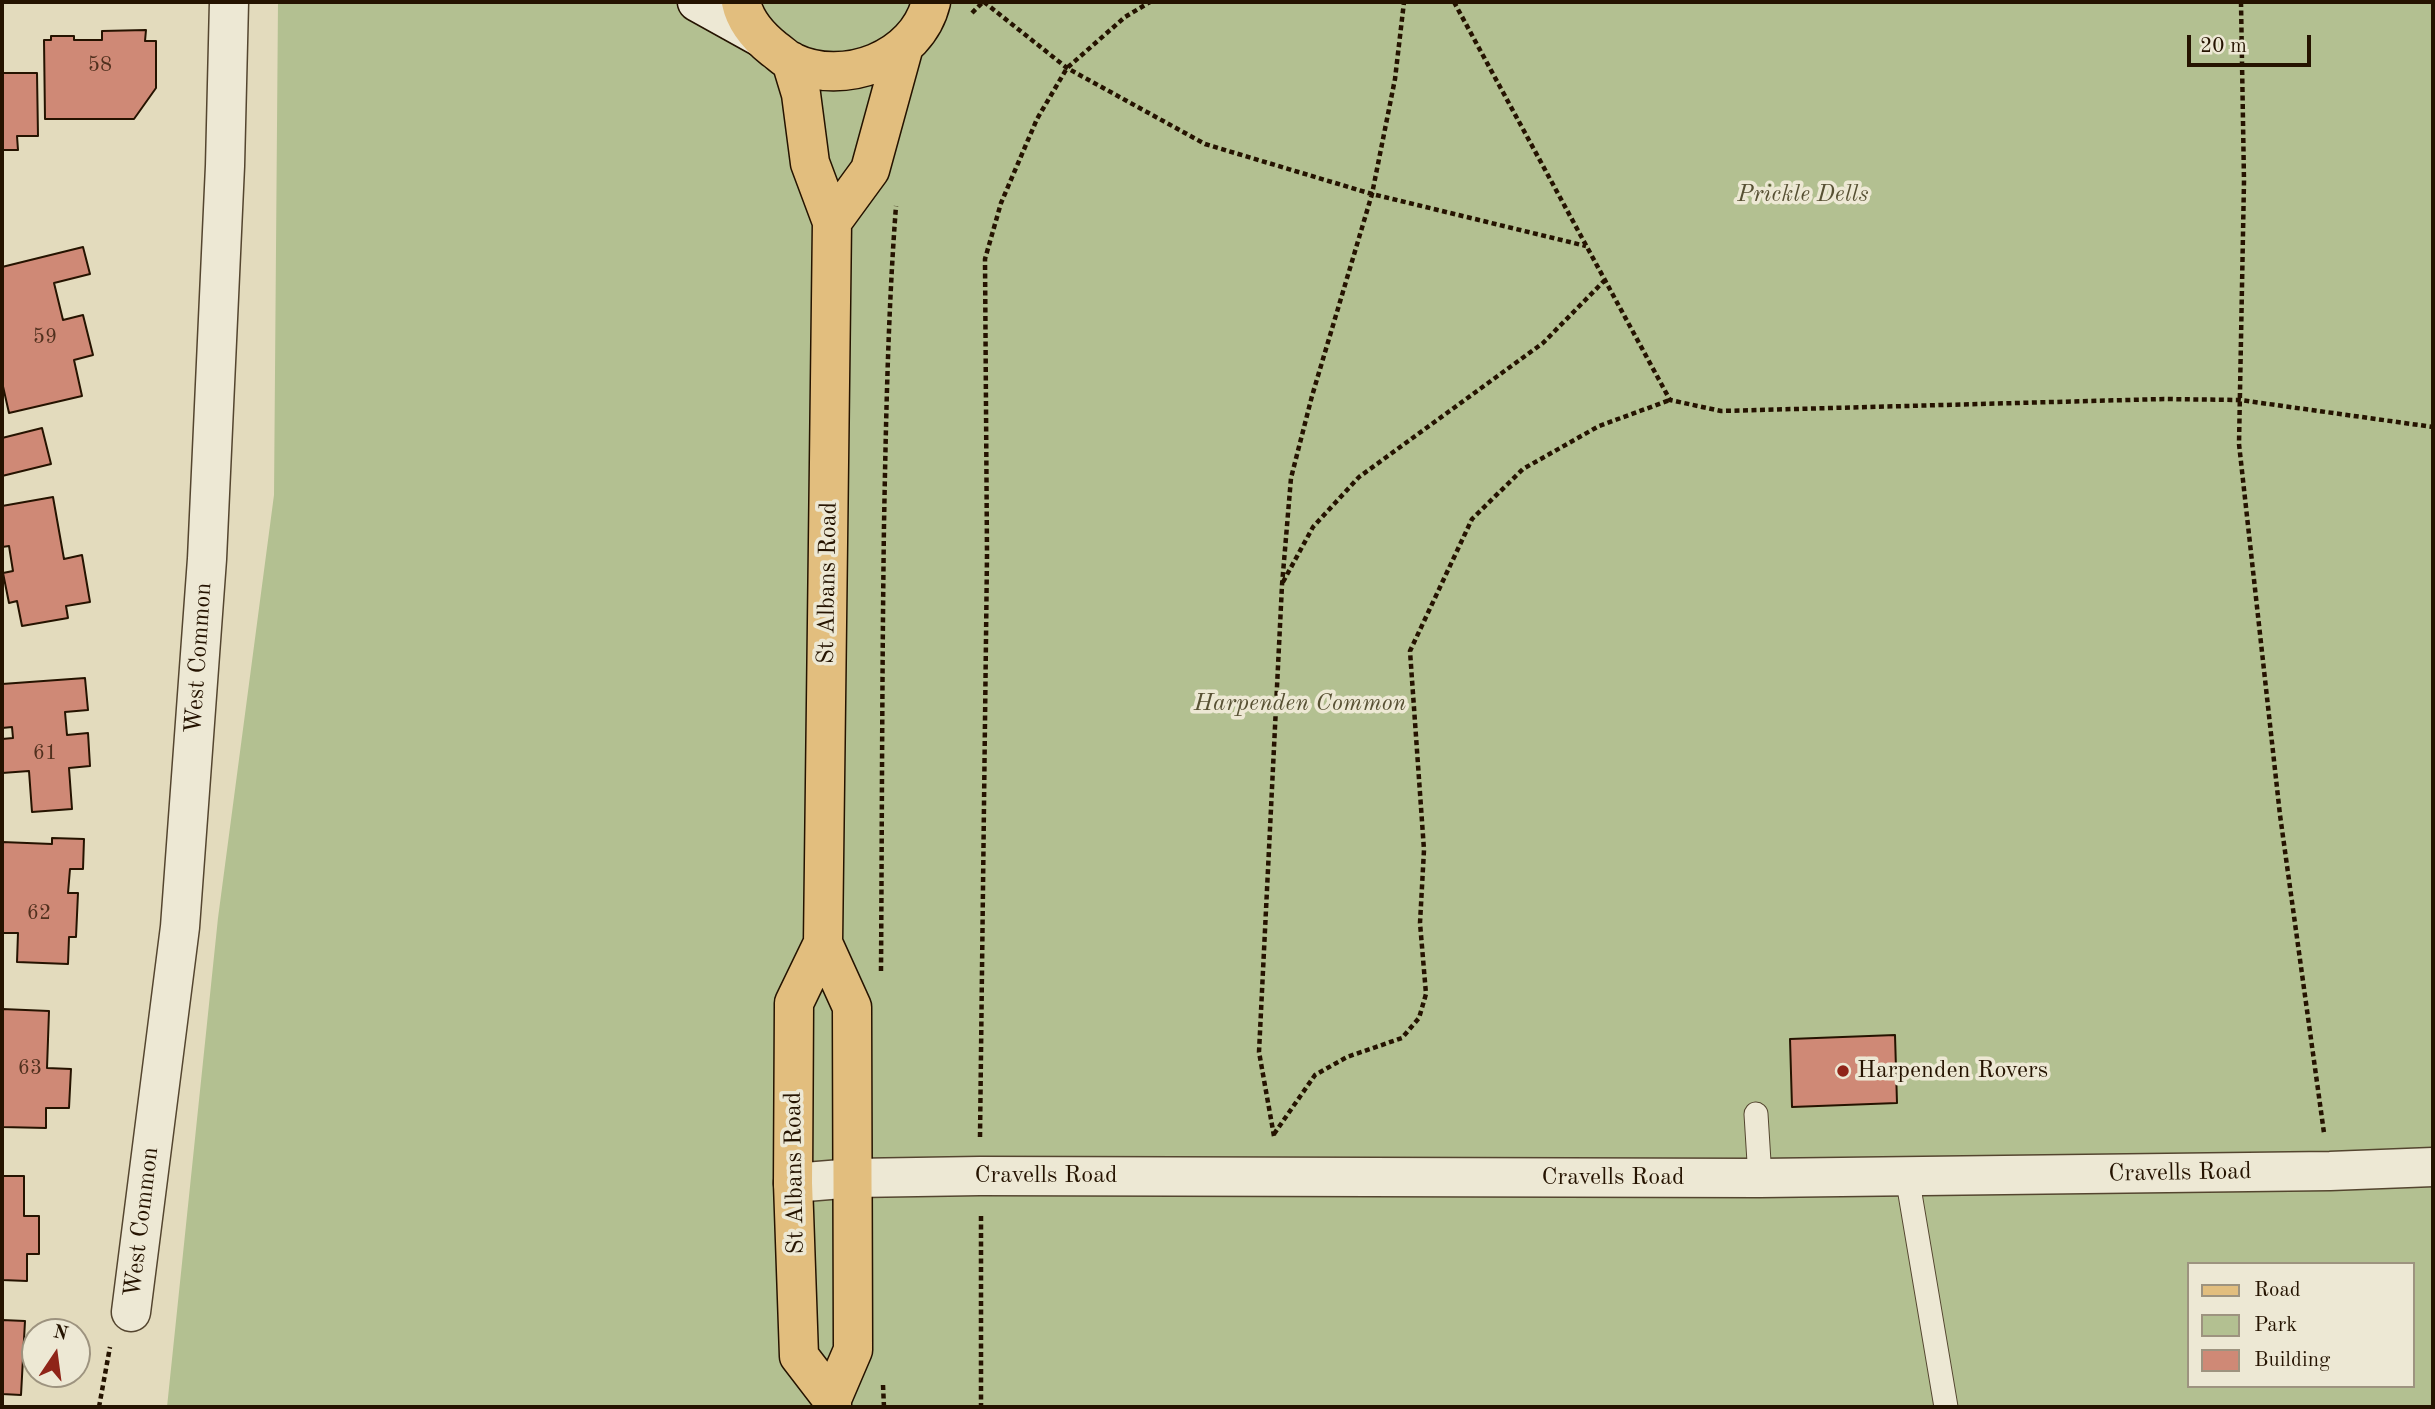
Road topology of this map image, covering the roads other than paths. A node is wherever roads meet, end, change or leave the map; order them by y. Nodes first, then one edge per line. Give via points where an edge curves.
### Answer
1 (229, 2) edge
2 (696, 2) edge
3 (741, 2) edge
4 (931, 2) edge
5 (760, 37) junction
6 (904, 46) junction
7 (791, 61) junction
8 (832, 222) junction
9 (823, 943) junction
10 (1756, 1114) dead end
11 (2433, 1167) edge
12 (1907, 1176) junction
13 (854, 1178) junction
14 (1760, 1178) junction
15 (793, 1183) junction
16 (131, 1312) road end
17 (832, 1403) edge
18 (1946, 1407) edge

1 - 16 street, West Common via 207,559 180,927
2 - 5 street
3 - 5 main road
4 - 6 main road
5 - 7 main road
6 - 7 main road via 878,63 850,72 820,71
6 - 8 main road via 870,170
7 - 8 main road, St Albans Road via 801,94 810,163
8 - 9 main road, St Albans Road
9 - 13 main road, St Albans Road via 852,1007
9 - 15 main road, St Albans Road via 794,1003
10 - 14 lane
11 - 12 street, Cravells Road
12 - 14 street, Cravells Road
12 - 18 lane
13 - 14 street, Cravells Road
13 - 15 street, Cravells Road
13 - 17 main road, St Albans Road via 853,1350
15 - 17 main road, St Albans Road via 799,1356

